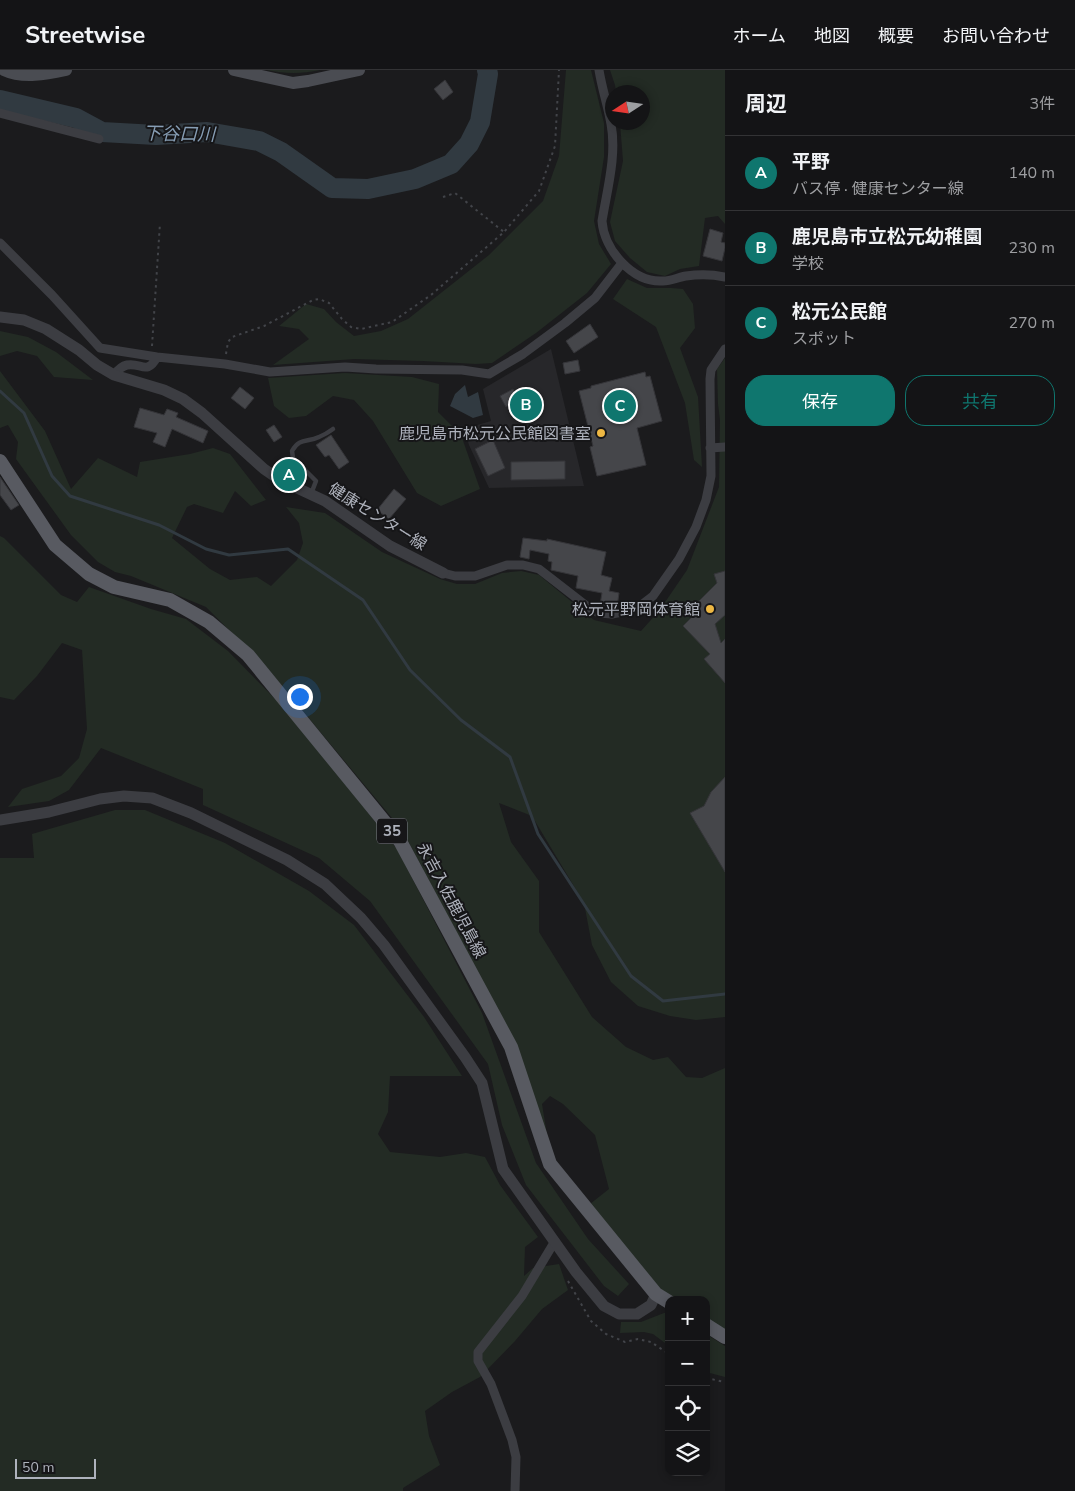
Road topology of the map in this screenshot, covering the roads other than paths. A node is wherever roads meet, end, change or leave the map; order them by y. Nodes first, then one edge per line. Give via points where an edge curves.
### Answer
1 (4, 70) edge
2 (66, 70) edge
3 (234, 70) edge
4 (359, 70) edge
5 (599, 70) edge
6 (0, 112) edge
7 (99, 139) dead end
8 (0, 243) edge
9 (622, 263) junction
10 (725, 277) edge
11 (0, 317) edge
12 (725, 348) edge
13 (154, 356) junction
14 (114, 375) junction
15 (333, 429) dead end
16 (725, 447) edge
17 (710, 448) junction
18 (0, 461) edge
19 (311, 494) junction
20 (443, 573) joint
21 (0, 820) edge
22 (554, 1242) junction
23 (656, 1294) junction
24 (665, 1300) edge
25 (710, 1328) edge
26 (725, 1337) edge
27 (515, 1491) edge

1 - 2 main road via 19,75
3 - 4 main road via 293,82
5 - 9 street via 611,124 612,153 602,230
6 - 7 street
8 - 13 street via 100,348
9 - 10 street via 651,281 665,282 707,274
9 - 13 street via 595,298 580,311 523,354 489,374 462,370 345,367 270,372
11 - 14 street, 健康センター線 via 24,320 46,329
12 - 17 street, 健康センター線 via 711,370
13 - 14 street via 152,365 148,367 128,364
14 - 19 street, 健康センター線 via 183,399 264,469
15 - 19 lane via 318,438 302,441 292,451 293,458 316,481
16 - 17 street
17 - 20 street, 健康センター線 via 711,476 696,526 664,581 640,606 612,614 599,613 539,569 524,565 507,565 475,576
18 - 23 main road, 永吉入佐鹿児島線 / 35 via 55,545 89,574 114,587 170,600 209,622 248,655 400,841 511,1047 550,1164
19 - 20 street, 健康センター線 via 390,546
21 - 22 street via 100,799 124,796 152,798 191,813 286,860 325,884 384,945 470,1064 482,1083 503,1169
22 - 23 street via 604,1306 619,1314 637,1314 651,1305
22 - 27 street via 522,1296 478,1352 478,1361 491,1384 512,1440 516,1457
23 - 24 main road, 永吉入佐鹿児島線 / 35
25 - 26 main road

